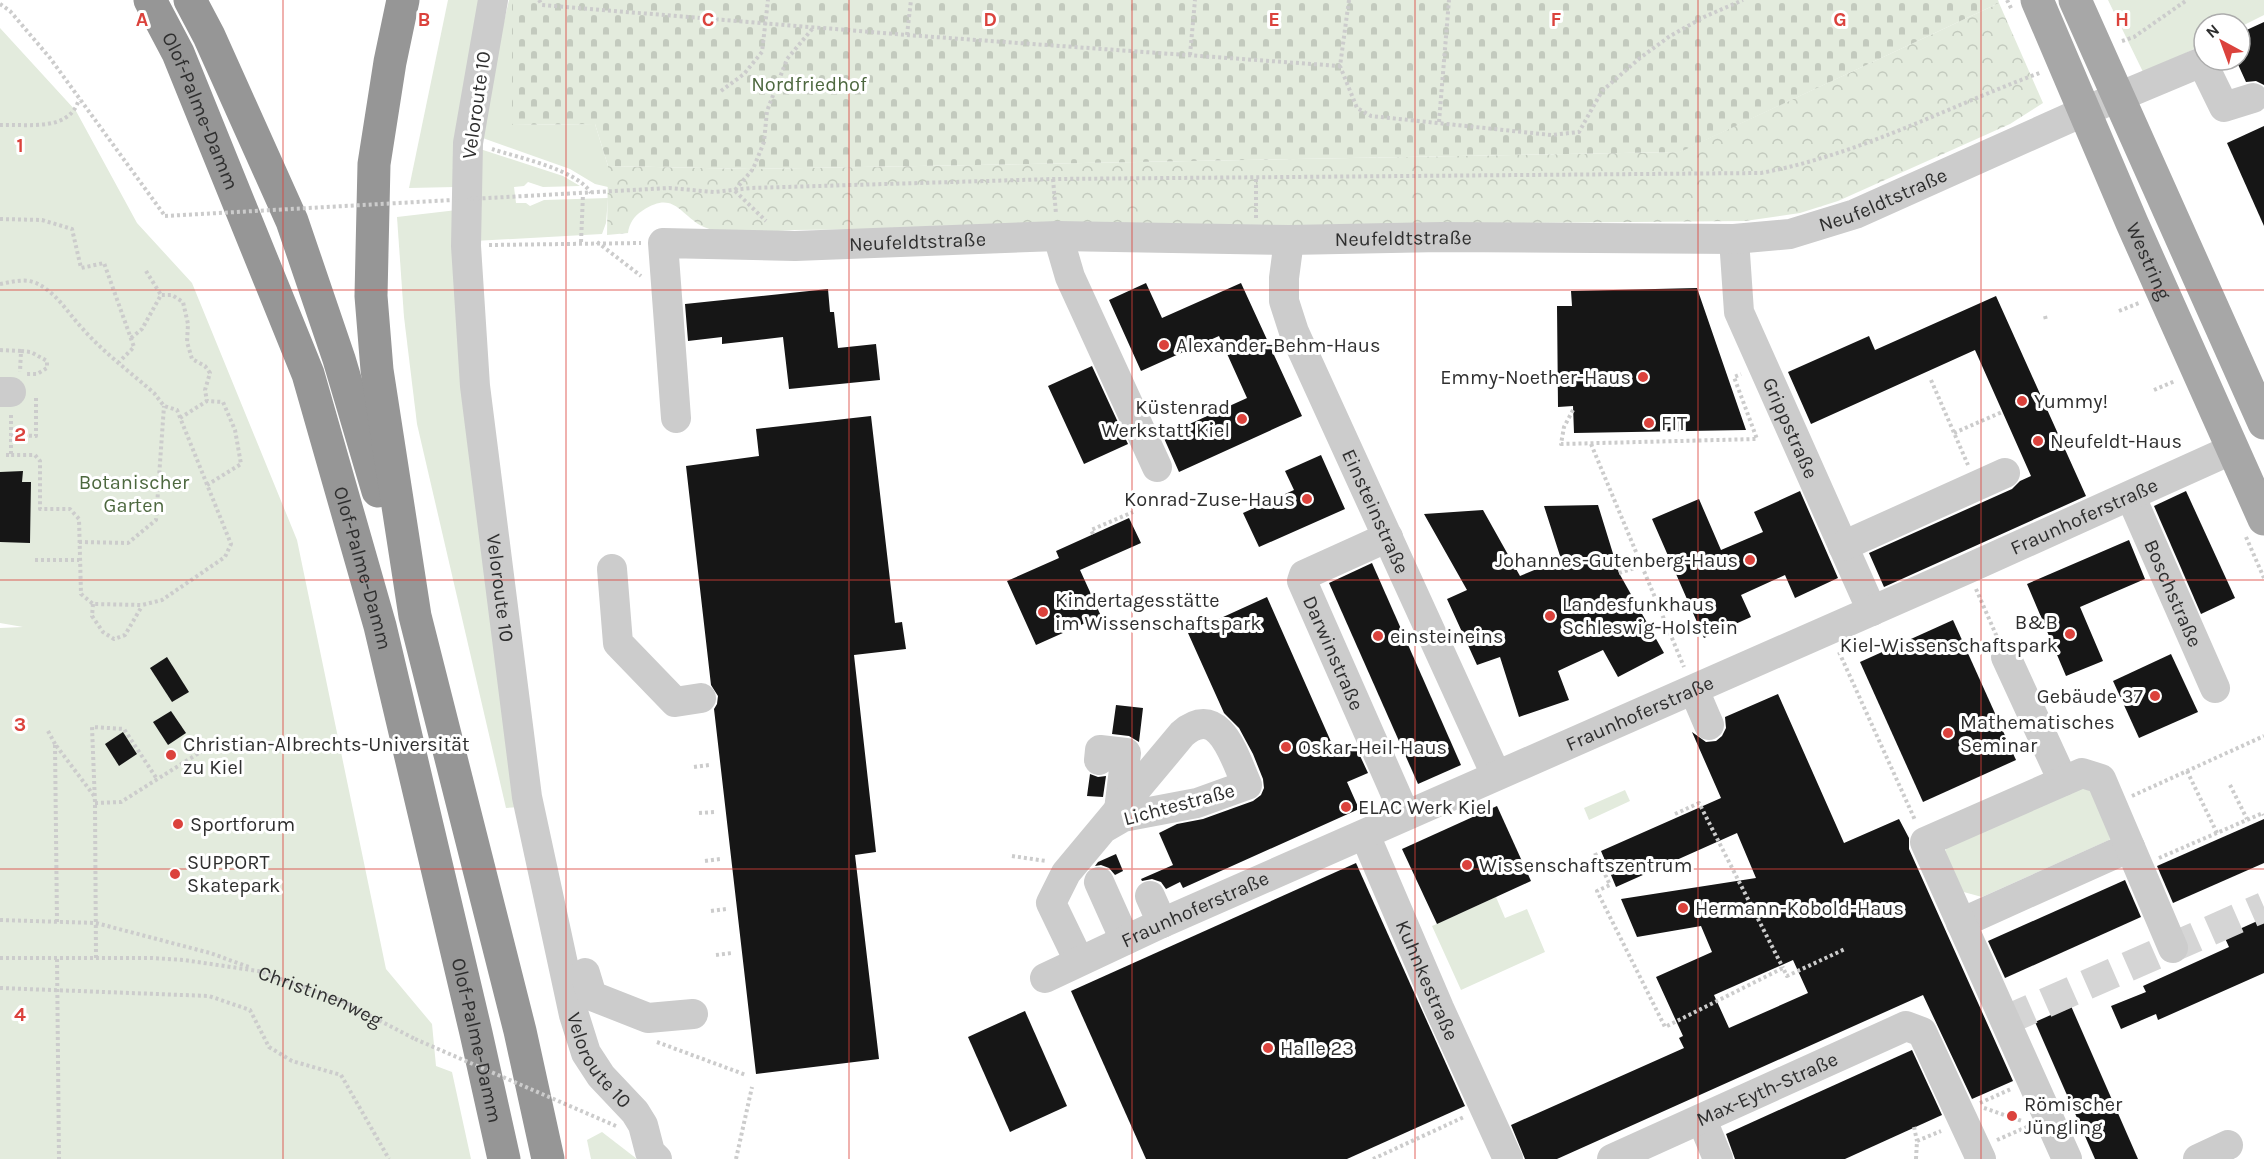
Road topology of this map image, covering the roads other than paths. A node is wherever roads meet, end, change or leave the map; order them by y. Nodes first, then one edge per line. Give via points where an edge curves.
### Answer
1 (150, 0) edge
2 (190, 0) edge
3 (403, 0) edge
4 (493, 0) edge
5 (2037, 0) edge
6 (2074, 0) edge
7 (2117, 98) junction
8 (2253, 98) dead end
9 (2085, 111) junction
10 (1058, 236) junction
11 (1734, 239) junction
12 (1289, 240) junction
13 (676, 418) dead end
14 (2264, 423) edge
15 (2233, 449) junction
16 (1157, 467) dead end
17 (2005, 473) dead end
18 (2131, 496) junction
19 (2264, 519) edge
20 (1388, 537) junction
21 (1843, 546) junction
22 (612, 569) dead end
23 (1872, 611) junction
24 (415, 616) junction
25 (2006, 657) road end
26 (2215, 688) dead end
27 (1694, 690) junction
28 (701, 698) dead end
29 (1709, 724) dead end
30 (1117, 752) dead end
31 (1496, 775) junction
32 (2063, 781) junction
33 (1405, 815) junction
34 (1365, 835) junction
35 (2135, 857) junction
36 (1099, 882) dead end
37 (1150, 896) dead end
38 (1162, 923) junction
39 (1961, 923) junction
40 (1125, 940) junction
41 (2173, 948) dead end
42 (1079, 961) junction
43 (585, 973) dead end
44 (1046, 978) dead end
45 (693, 1014) dead end
46 (1702, 1120) junction
47 (2228, 1145) dead end
48 (1979, 1154) edge
49 (654, 1155) edge
50 (504, 1159) edge
51 (548, 1159) edge
52 (1508, 1159) edge
53 (1612, 1159) edge
54 (1718, 1159) edge
55 (2067, 1159) edge
56 (2198, 1159) edge

1 - 50 highway, Olof-Palme-Damm via 178,53 308,374 380,626
2 - 24 highway via 292,221 339,358
3 - 24 highway, Olof-Palme-Damm via 374,164 371,296 377,370
4 - 49 street, Veloroute 10 via 468,143 466,246 475,386 527,797 574,1015 586,1053 639,1119
5 - 9 main road, Westring
6 - 7 main road, Westring
7 - 8 street, Neufeldtstraße via 2202,62 2224,107
7 - 9 street, Neufeldtstraße
7 - 14 main road, Westring
9 - 11 street, Neufeldtstraße via 1855,214 1790,234
9 - 15 main road, Westring
10 - 12 street, Neufeldtstraße
10 - 13 street, Neufeldtstraße via 791,246 663,243
10 - 16 street via 1070,277
11 - 12 street, Neufeldtstraße
11 - 21 street, Grippstraße via 1739,312
12 - 20 street, Einsteinstraße via 1284,300 1294,332
15 - 18 street, Fraunhoferstraße
15 - 19 main road, Westring
17 - 21 street
18 - 23 street, Fraunhoferstraße
18 - 26 street, Boschstraße
20 - 31 street, Einsteinstraße
20 - 33 street, Darwinstraße via 1304,575 1302,581
21 - 23 street, Grippstraße
22 - 28 street via 618,644 675,702
23 - 27 street, Fraunhoferstraße
24 - 51 highway, Olof-Palme-Damm via 520,1032
25 - 32 street
27 - 29 street
27 - 31 street, Fraunhoferstraße
30 - 42 street, Lichtestraße via 1111,819 1066,873 1051,903
31 - 33 street, Fraunhoferstraße
32 - 35 street via 2082,773 2101,779
32 - 39 street via 1925,842
33 - 34 street, Fraunhoferstraße
34 - 38 street, Fraunhoferstraße
34 - 52 street, Kuhnkestraße
35 - 39 street
35 - 41 street
36 - 40 street
37 - 38 street
38 - 40 street, Fraunhoferstraße
39 - 55 street
40 - 42 street, Fraunhoferstraße
42 - 44 street, Fraunhoferstraße
43 - 45 street via 592,996 648,1018
46 - 48 street, Max-Eyth-Straße via 1906,1026 1922,1032
46 - 53 street, Max-Eyth-Straße
46 - 54 street
47 - 56 street

